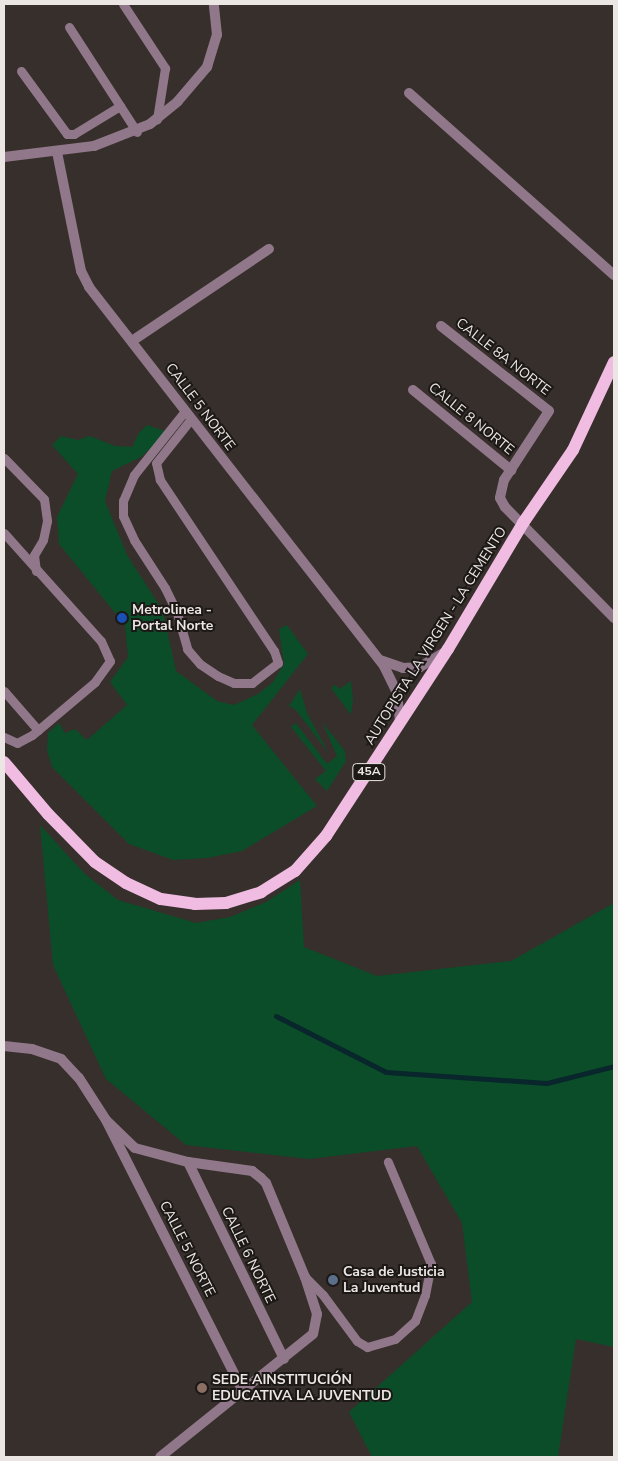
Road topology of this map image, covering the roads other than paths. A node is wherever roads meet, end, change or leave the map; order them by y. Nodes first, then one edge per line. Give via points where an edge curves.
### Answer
1 (123, 4) edge
2 (214, 4) edge
3 (69, 27) dead end
4 (21, 71) dead end
5 (409, 93) dead end
6 (120, 106) junction
7 (157, 119) junction
8 (137, 132) junction
9 (57, 152) junction
10 (4, 157) edge
11 (269, 249) dead end
12 (614, 275) edge
13 (441, 326) dead end
14 (132, 342) junction
15 (614, 362) edge
16 (413, 390) dead end
17 (185, 411) junction
18 (191, 419) junction
19 (4, 458) edge
20 (511, 470) junction
21 (524, 523) junction
22 (4, 533) edge
23 (36, 571) junction
24 (614, 618) edge
25 (448, 649) junction
26 (373, 656) junction
27 (4, 691) edge
28 (400, 723) junction
29 (38, 730) junction
30 (4, 737) edge
31 (4, 762) edge
32 (4, 1046) edge
33 (106, 1120) junction
34 (188, 1162) junction
35 (388, 1162) dead end
36 (305, 1277) junction
37 (284, 1359) junction
38 (243, 1390) junction
39 (160, 1457) edge

1 - 7 lane via 165,68
2 - 7 street via 217,35 207,67 178,101
3 - 6 lane
4 - 6 lane via 67,134 74,134
5 - 12 street
6 - 8 lane
7 - 8 street
8 - 9 street via 94,146
9 - 10 street
9 - 14 street, CALLE 5 NORTE via 81,271 89,287
11 - 14 street
13 - 20 street, CALLE 8A NORTE via 548,411
14 - 17 street, CALLE 5 NORTE
15 - 21 main road, AUTOPISTA LA VIRGEN - LA CEMENTO / 45A via 573,450
16 - 20 street, CALLE 8 NORTE
17 - 18 street, CALLE 5 NORTE
17 - 18 lane via 134,475 123,501 123,516 134,540 165,588 177,613 187,649 200,664 218,676 234,683 252,683 278,663 274,652 160,480 156,464
18 - 26 street, CALLE 5 NORTE
19 - 23 lane via 44,499 47,521 43,540 34,555
20 - 21 street via 500,498 505,507
21 - 24 street
21 - 25 main road, AUTOPISTA LA VIRGEN - LA CEMENTO / 45A
22 - 23 lane
23 - 29 lane via 101,641 110,661 95,682
25 - 26 street via 420,667 387,664
25 - 28 main road, AUTOPISTA LA VIRGEN - LA CEMENTO / 45A
26 - 28 street, CALLE 5 NORTE via 392,679 400,708
27 - 29 lane
28 - 31 main road, AUTOPISTA LA VIRGEN - LA CEMENTO / 45A via 326,836 295,871 261,892 226,904 161,899 126,883 95,862
29 - 30 lane via 17,743
32 - 33 street via 32,1049 61,1059 79,1078
33 - 34 street via 135,1148
33 - 38 street, CALLE 5 NORTE
34 - 36 street via 252,1171 261,1178 266,1183
34 - 37 street, CALLE 6 NORTE
35 - 36 lane via 430,1264 425,1295 415,1321 395,1339 366,1348
36 - 37 street via 317,1314 316,1329
37 - 38 street
38 - 39 street

